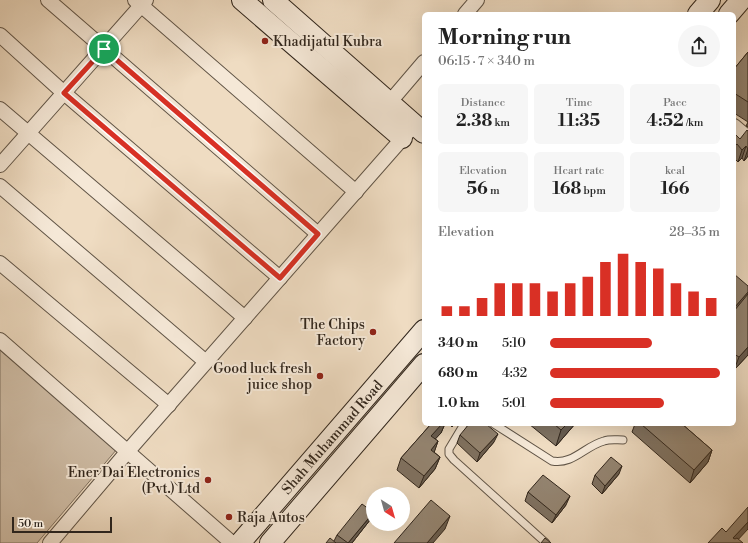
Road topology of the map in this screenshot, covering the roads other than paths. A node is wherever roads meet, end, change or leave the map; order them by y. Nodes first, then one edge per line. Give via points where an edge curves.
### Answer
1 (48, 0) edge
2 (242, 0) edge
3 (273, 0) edge
4 (710, 0) edge
5 (741, 0) edge
6 (141, 2) edge
7 (700, 12) edge
8 (731, 12) edge
9 (0, 35) edge
10 (104, 49) junction
11 (422, 64) edge
12 (64, 93) junction
13 (389, 103) junction
14 (0, 109) edge
15 (736, 128) edge
16 (414, 132) edge
17 (28, 134) junction
18 (748, 138) edge
19 (0, 165) edge
20 (0, 186) edge
21 (356, 192) junction
22 (318, 234) junction
23 (0, 263) edge
24 (280, 278) junction
25 (245, 318) junction
26 (422, 332) edge
27 (0, 340) edge
28 (206, 362) junction
29 (422, 367) edge
30 (169, 405) junction
31 (463, 426) edge
32 (497, 426) edge
33 (623, 440) dead end
34 (128, 451) junction
35 (50, 543) edge
36 (232, 543) edge
37 (240, 543) edge
38 (270, 543) edge
39 (546, 543) edge

1 - 10 street
2 - 16 main road
3 - 13 main road
4 - 7 main road
5 - 8 main road
6 - 10 street
6 - 21 street
9 - 12 street
10 - 12 street
10 - 22 street
11 - 13 street
12 - 17 street
12 - 24 street
13 - 16 main road
14 - 17 street
15 - 18 street
16 - 21 street
17 - 19 street
17 - 25 street
20 - 28 street
21 - 22 street
22 - 24 street
23 - 30 street
24 - 25 street
25 - 28 street
26 - 37 main road, Shah Muhammad Road
27 - 34 street
28 - 30 street
29 - 38 main road, Shah Muhammad Road
30 - 34 street
31 - 39 lane via 449,449 450,454
32 - 33 lane via 552,461 559,462 569,460 602,441
34 - 35 street
34 - 36 street

